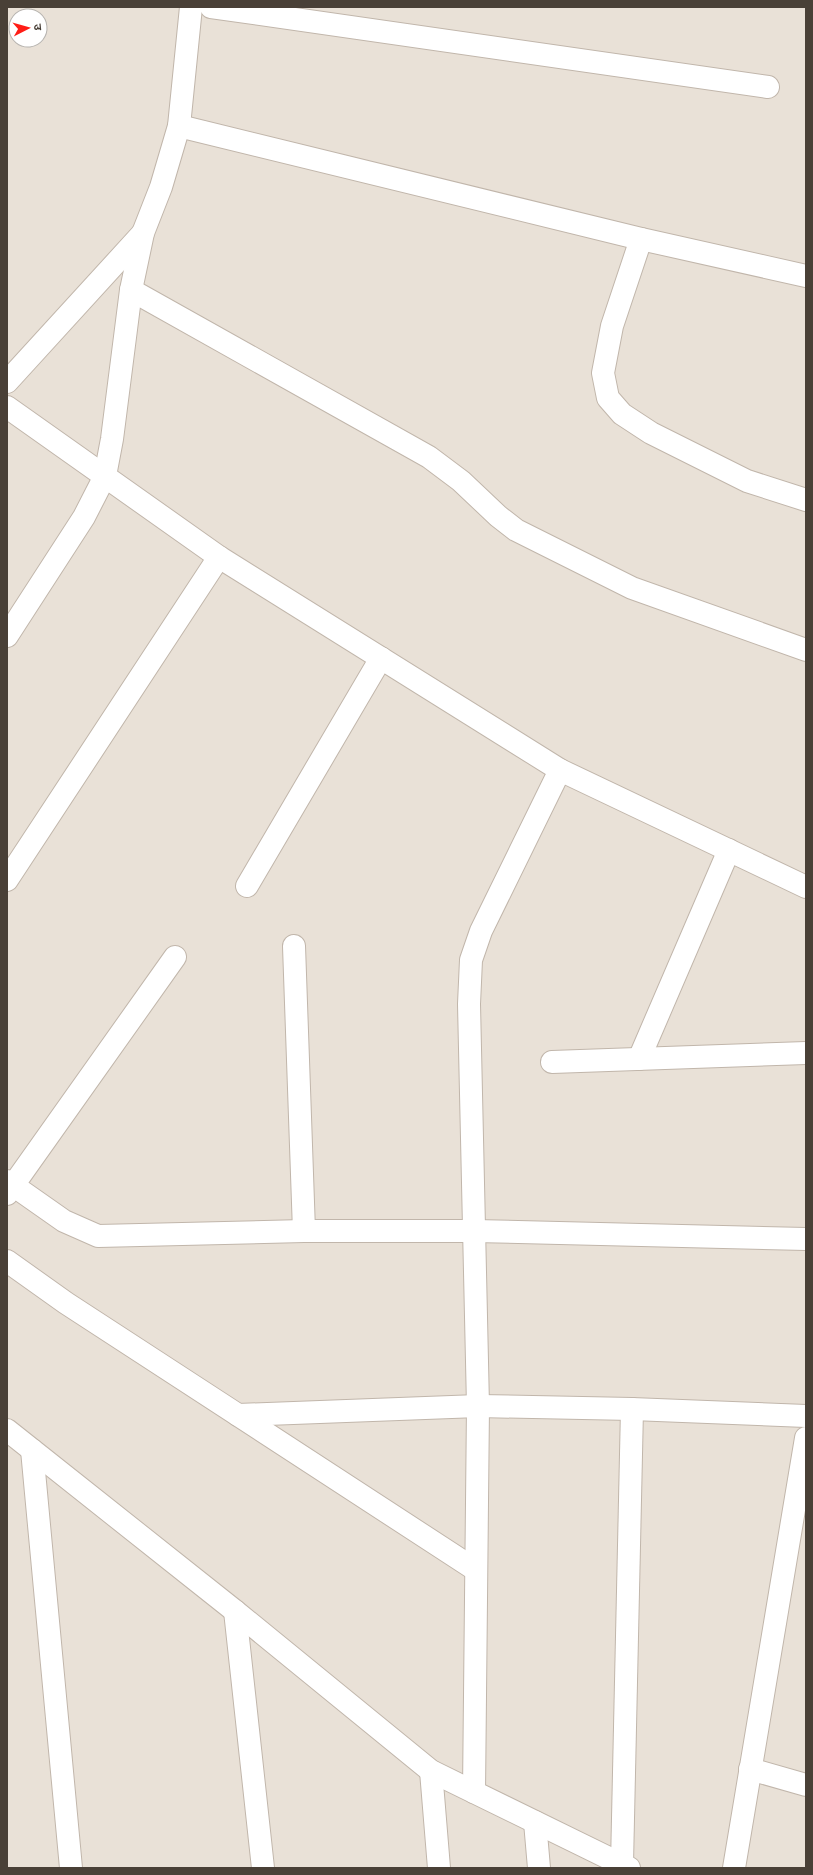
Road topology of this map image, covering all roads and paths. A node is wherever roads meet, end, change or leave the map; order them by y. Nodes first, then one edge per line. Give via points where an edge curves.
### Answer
1 (191, 7) edge
2 (211, 7) edge
3 (768, 86) dead end
4 (179, 126) junction
5 (143, 233) junction
6 (641, 239) junction
7 (806, 276) edge
8 (130, 290) junction
9 (7, 382) edge
10 (7, 407) edge
11 (105, 476) junction
12 (806, 500) edge
13 (219, 557) junction
14 (7, 636) edge
15 (806, 650) edge
16 (381, 658) junction
17 (560, 770) junction
18 (729, 850) junction
19 (7, 880) edge
20 (247, 886) dead end
21 (806, 887) edge
22 (294, 946) dead end
23 (175, 957) dead end
24 (806, 1053) edge
25 (639, 1059) junction
26 (552, 1062) dead end
27 (9, 1187) edge
28 (304, 1231) junction
29 (474, 1231) junction
30 (806, 1240) edge
31 (7, 1261) edge
32 (478, 1406) junction
33 (632, 1409) junction
34 (238, 1415) junction
35 (806, 1416) edge
36 (7, 1430) edge
37 (806, 1438) edge
38 (32, 1450) junction
39 (476, 1570) junction
40 (235, 1611) junction
41 (750, 1769) junction
42 (431, 1771) junction
43 (806, 1785) edge
44 (474, 1792) junction
45 (535, 1822) junction
46 (626, 1866) edge
47 (71, 1868) edge
48 (263, 1868) edge
49 (439, 1868) edge
50 (539, 1868) edge
51 (734, 1868) edge

1 - 4 street
2 - 3 street
4 - 5 street via 161,187
4 - 6 street
5 - 8 street
5 - 9 street
6 - 7 street
6 - 12 street via 611,332 603,373 608,398 622,414 650,433 747,481
8 - 11 street via 112,439
8 - 15 street via 429,457 461,481 516,530 632,588
10 - 11 street
11 - 13 street
11 - 14 street via 84,517
13 - 16 street
13 - 19 street
16 - 17 street
16 - 20 street
17 - 18 street
17 - 29 street via 481,931 471,960 469,1004
18 - 21 street
18 - 25 street
22 - 28 street
23 - 27 street
24 - 25 street
25 - 26 street
27 - 28 street via 64,1221 98,1236
28 - 29 street
29 - 30 street
29 - 32 street
31 - 34 street via 66,1303
32 - 33 street
32 - 34 street
32 - 39 street
33 - 35 street
33 - 46 street
34 - 39 street
36 - 38 street
37 - 41 street
38 - 40 street
38 - 47 street
39 - 44 street
40 - 42 street
40 - 48 street
41 - 43 street
41 - 51 street
42 - 44 street
42 - 49 street
44 - 45 street
45 - 46 street
45 - 50 street

